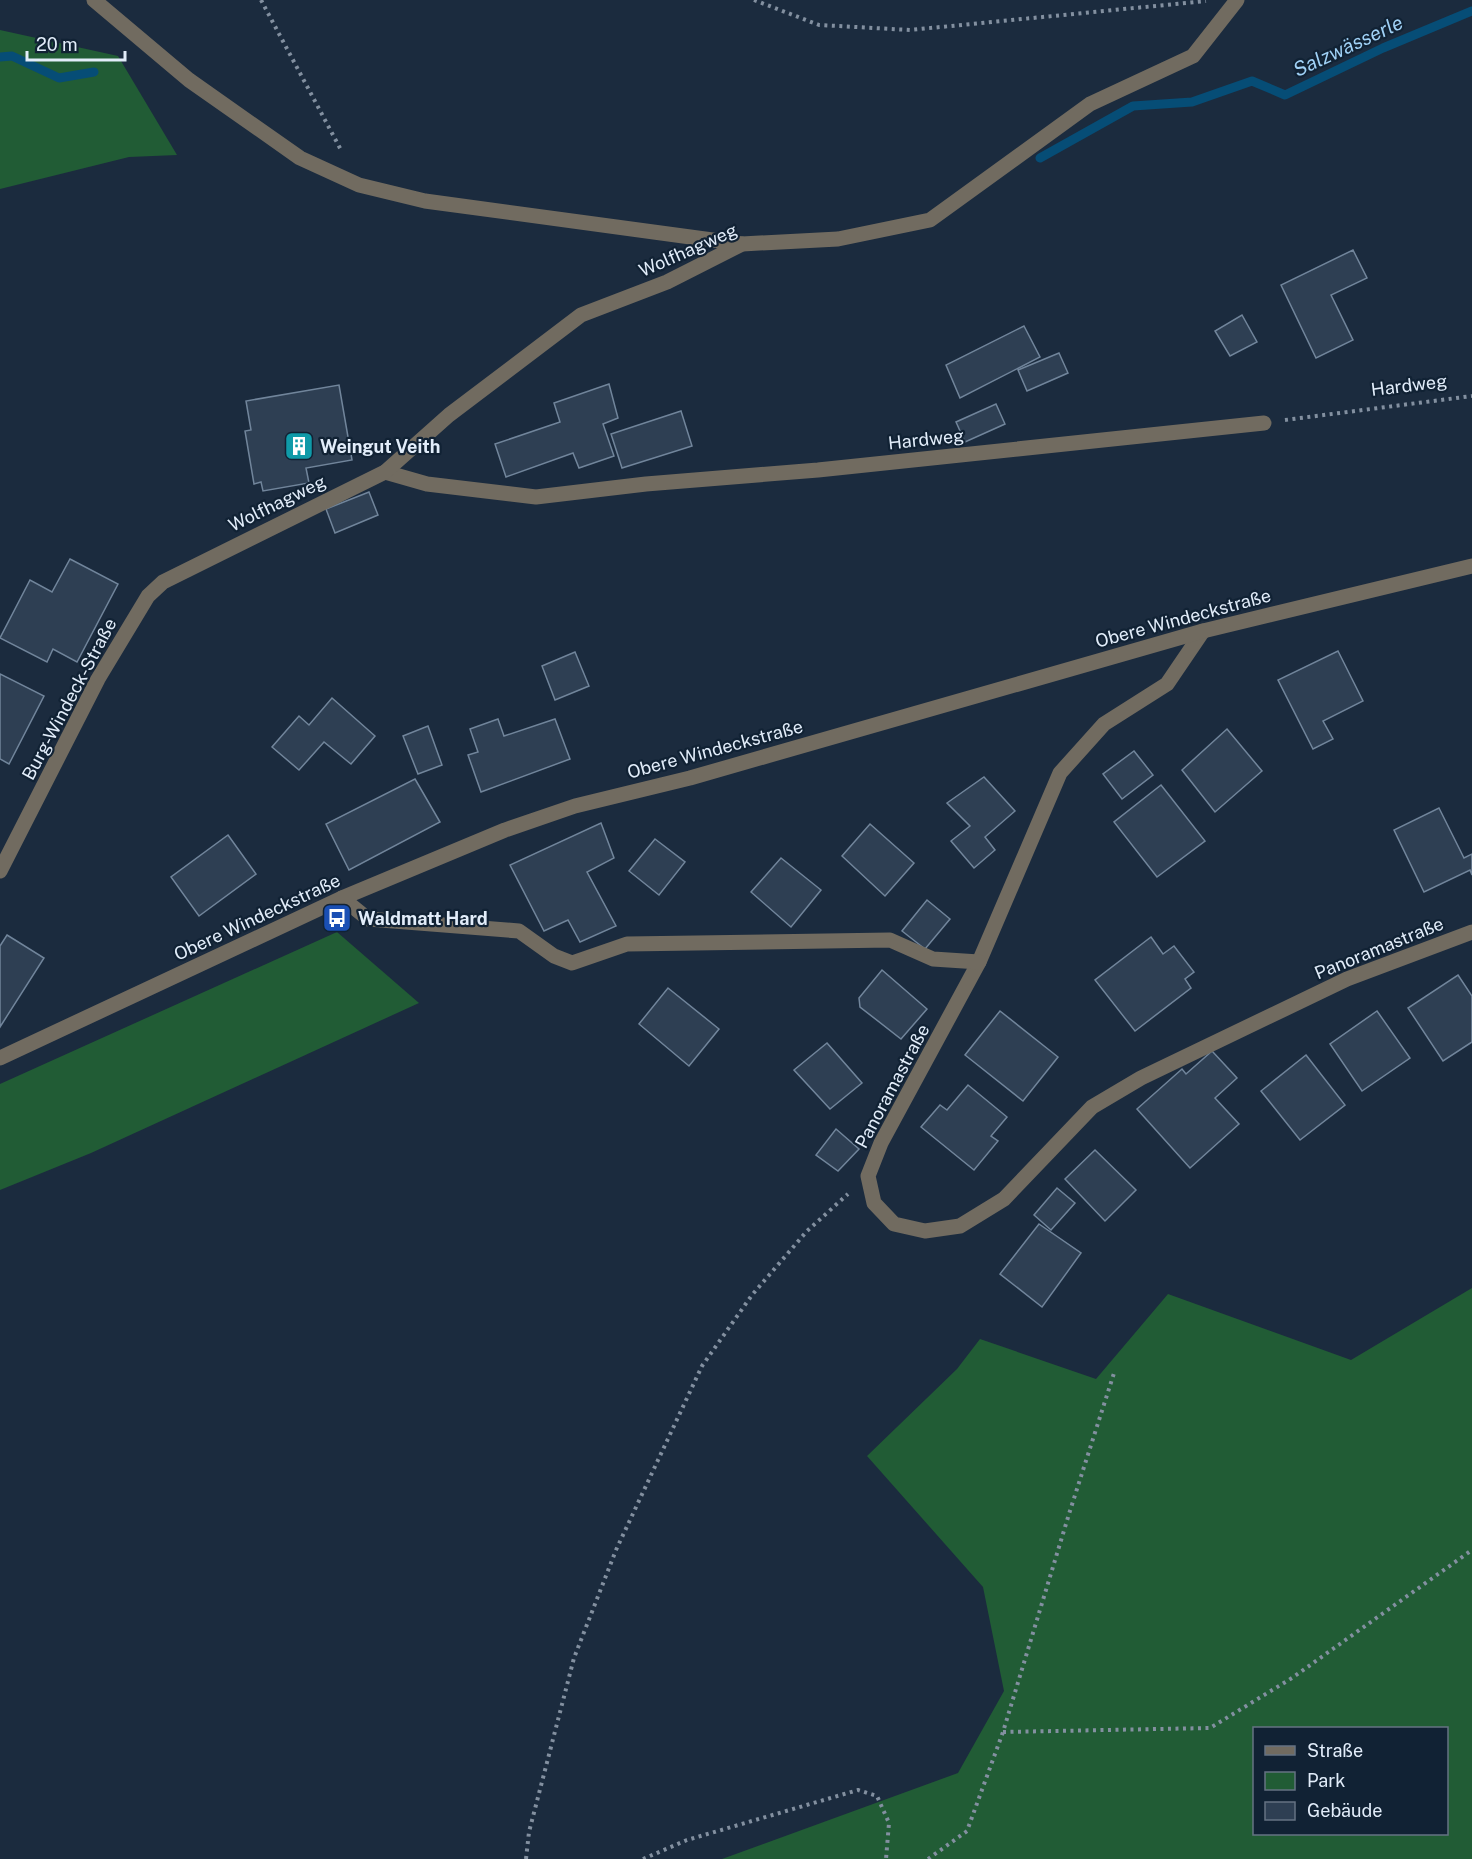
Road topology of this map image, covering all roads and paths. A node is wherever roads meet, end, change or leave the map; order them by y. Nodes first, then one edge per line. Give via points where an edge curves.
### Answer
1 (94, 0) edge
2 (261, 0) edge
3 (754, 0) edge
4 (1237, 0) edge
5 (1208, 1) edge
6 (359, 184) junction
7 (742, 244) junction
8 (1472, 396) edge
9 (1264, 423) joint
10 (385, 472) junction
11 (1472, 566) edge
12 (163, 582) joint
13 (1203, 631) junction
14 (0, 871) edge
15 (342, 898) junction
16 (1472, 932) edge
17 (979, 962) junction
18 (0, 1058) edge
19 (868, 1176) junction
20 (1115, 1370) dead end
21 (1472, 1550) edge
22 (1003, 1732) junction
23 (526, 1859) edge
24 (643, 1859) edge
25 (886, 1859) edge
26 (928, 1859) edge

1 - 6 street via 189,80 300,158
2 - 6 path
3 - 5 path via 819,25 910,30
4 - 7 street, Wolfhagweg via 1193,56 1090,104 930,220 838,239
6 - 7 street via 425,201
7 - 10 street, Wolfhagweg via 667,282 581,315 449,415
8 - 9 path, Hardweg
9 - 10 street, Hardweg via 536,497 427,484
10 - 12 street, Wolfhagweg
11 - 13 street, Obere Windeckstraße
12 - 14 street, Burg-Windeck-Straße via 148,596 98,678
13 - 15 street, Obere Windeckstraße via 702,774 575,806 506,830
13 - 17 street, Panoramastraße via 1167,684 1104,724 1060,773
15 - 17 street via 368,919 519,931 554,956 572,963 627,944 879,940 890,940 933,959
15 - 18 street, Obere Windeckstraße
16 - 19 street, Panoramastraße via 1347,979 1141,1078 1092,1107 1004,1199 960,1226 925,1231 894,1224 874,1203
17 - 19 street, Panoramastraße via 881,1143
19 - 23 path via 807,1231 752,1295 702,1366 616,1550 574,1658 529,1832
20 - 22 path
21 - 22 path via 1292,1678 1210,1728
22 - 26 path via 967,1831
24 - 25 path via 687,1840 858,1790 877,1796 889,1823

